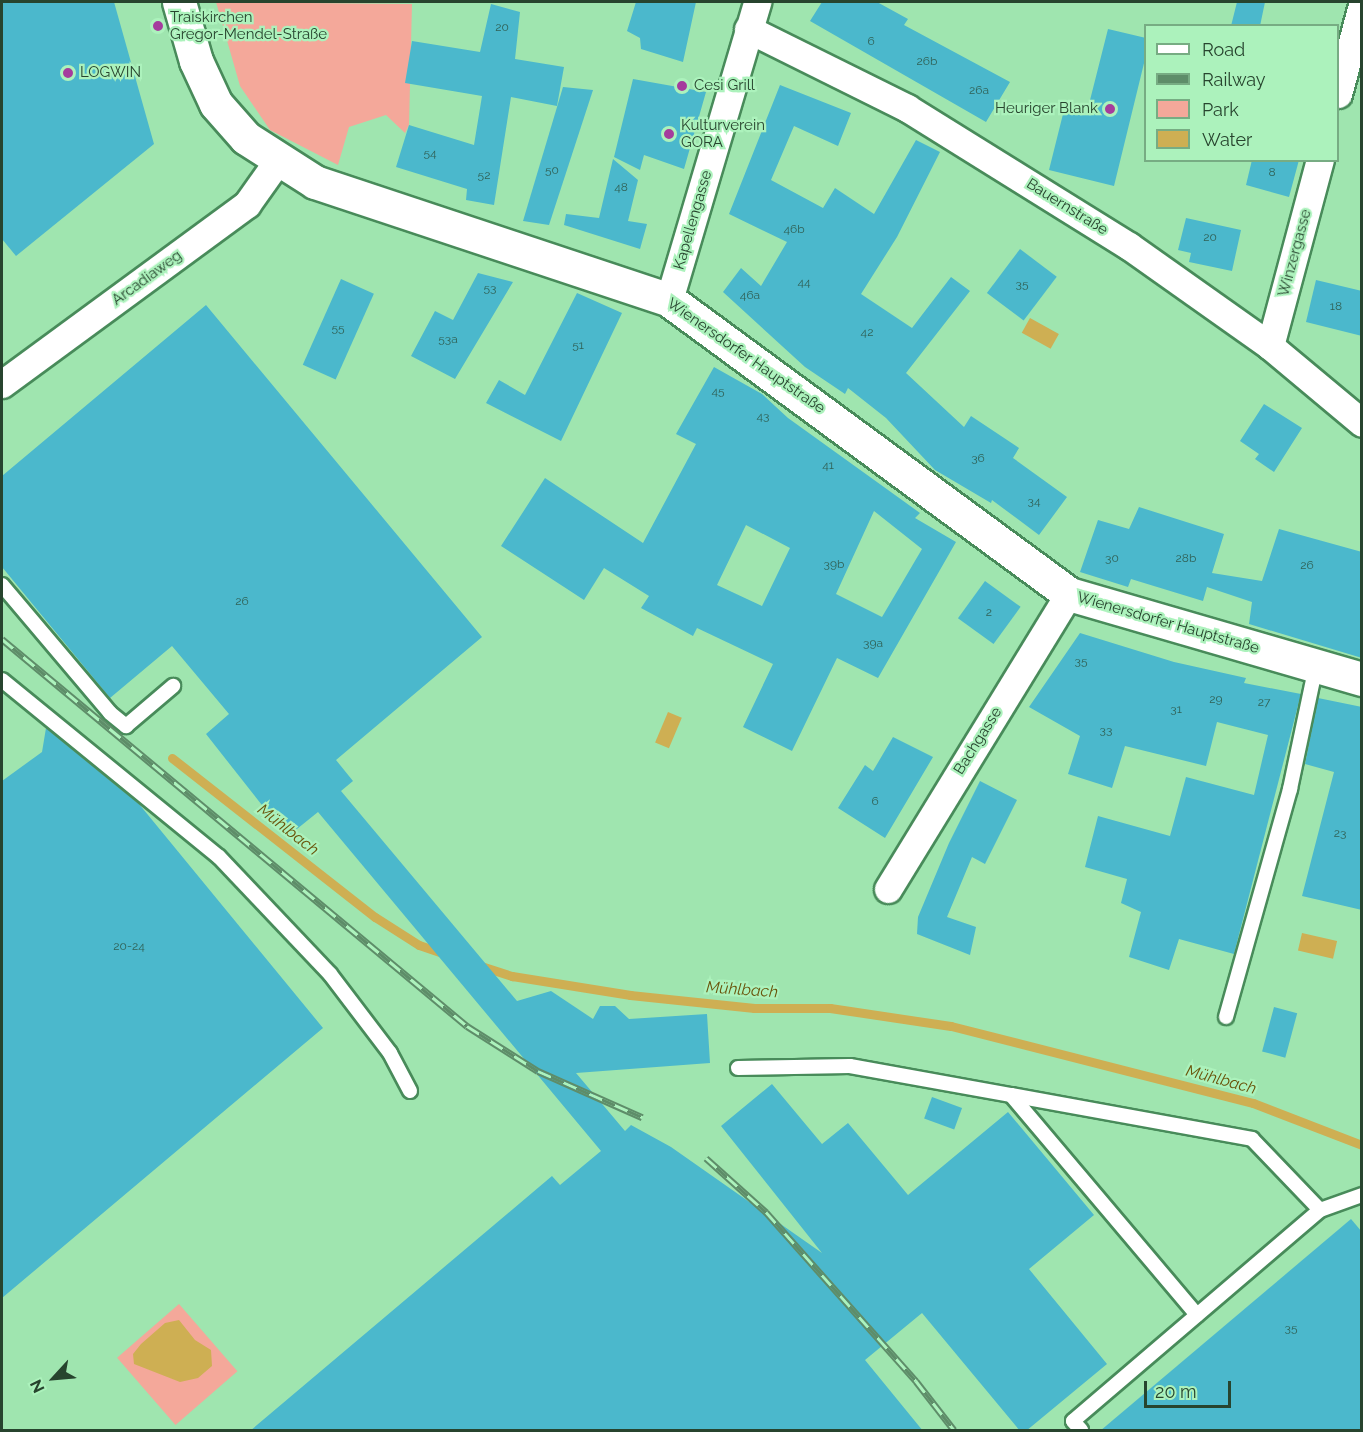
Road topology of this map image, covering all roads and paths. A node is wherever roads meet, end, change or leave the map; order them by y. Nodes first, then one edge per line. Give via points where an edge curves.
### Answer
1 (179, 2) edge
2 (757, 2) edge
3 (1362, 5) edge
4 (748, 29) junction
5 (1339, 90) edge
6 (279, 159) junction
7 (1319, 162) edge
8 (669, 300) junction
9 (1270, 346) junction
10 (2, 384) edge
11 (1362, 423) edge
12 (2, 585) edge
13 (1069, 594) junction
14 (1316, 666) junction
15 (1362, 679) edge
16 (2, 680) edge
17 (173, 686) dead end
18 (888, 889) dead end
19 (1226, 1017) dead end
20 (738, 1068) dead end
21 (410, 1091) dead end
22 (1011, 1095) junction
23 (1362, 1195) edge
24 (1320, 1210) junction
25 (1197, 1315) junction
26 (1081, 1431) edge

1 - 6 street, Wienersdorfer Hauptstraße via 196,61 216,104 246,138
2 - 4 street, Kapellengasse
3 - 5 street
4 - 8 street, Kapellengasse
4 - 9 street, Bauernstraße via 908,108 1130,246
6 - 8 street, Wienersdorfer Hauptstraße via 315,182
6 - 10 street, Arcadiaweg via 247,204
7 - 9 street, Winzergasse
8 - 13 street, Wienersdorfer Hauptstraße
9 - 11 street, Bauernstraße
12 - 17 lane via 110,713 126,726
13 - 14 street, Wienersdorfer Hauptstraße
13 - 18 street, Bachgasse
14 - 15 street, Wienersdorfer Hauptstraße
14 - 19 lane via 1290,789
16 - 21 lane via 219,857 330,974 390,1053
20 - 22 lane via 850,1066
22 - 24 lane via 1252,1139
22 - 25 lane
23 - 24 lane
24 - 25 lane
25 - 26 lane via 1073,1421

